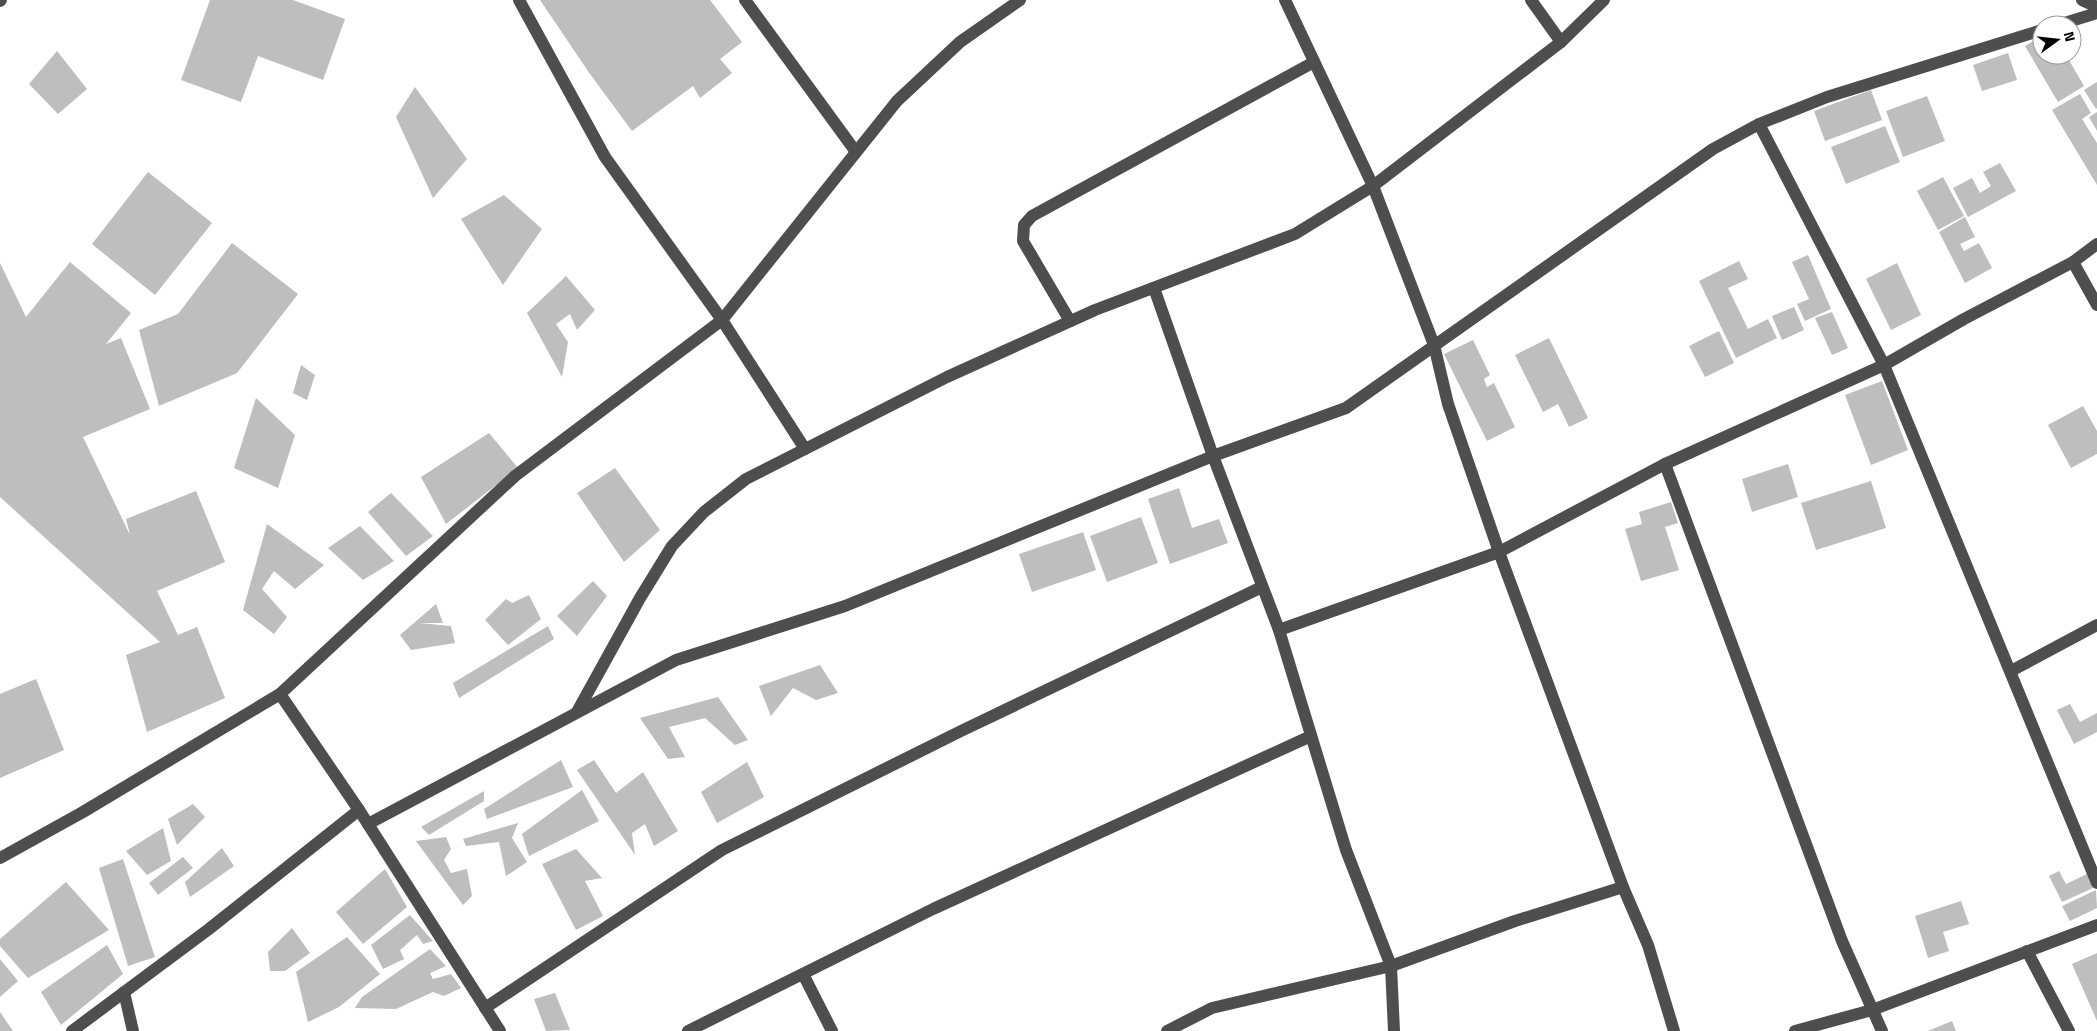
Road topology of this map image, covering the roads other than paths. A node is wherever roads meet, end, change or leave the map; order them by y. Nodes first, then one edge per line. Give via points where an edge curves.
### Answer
1 (519, 0) edge
2 (745, 0) edge
3 (1020, 0) edge
4 (1285, 0) edge
5 (1531, 0) edge
6 (1604, 0) edge
7 (2082, 0) edge
8 (2097, 7) edge
9 (2097, 13) edge
10 (2082, 18) edge
11 (2032, 33) edge
12 (1561, 42) junction
13 (1314, 62) junction
14 (1759, 124) junction
15 (856, 152) junction
16 (1373, 186) junction
17 (2097, 244) edge
18 (2073, 262) junction
19 (1154, 288) junction
20 (2097, 305) edge
21 (722, 320) junction
22 (1070, 321) junction
23 (1434, 345) junction
24 (1884, 365) junction
25 (805, 449) junction
26 (1213, 456) junction
27 (1665, 464) junction
28 (1499, 552) junction
29 (1262, 587) junction
30 (2097, 625) edge
31 (1279, 630) junction
32 (2011, 671) junction
33 (280, 694) junction
34 (577, 712) junction
35 (1311, 736) junction
36 (359, 810) junction
37 (368, 824) junction
38 (0, 858) edge
39 (2097, 883) edge
40 (1623, 887) junction
41 (2097, 925) edge
42 (2027, 951) junction
43 (1391, 966) junction
44 (803, 974) junction
45 (124, 992) junction
46 (485, 1008) junction
47 (1872, 1010) junction
48 (72, 1031) edge
49 (133, 1031) edge
50 (500, 1031) edge
51 (688, 1031) edge
52 (832, 1031) edge
53 (1167, 1031) edge
54 (1394, 1031) edge
55 (1674, 1031) edge
56 (1795, 1031) edge
57 (1882, 1031) edge
58 (2069, 1031) edge

1 - 21 street via 605,157
2 - 15 street
3 - 15 street via 960,42 897,101
4 - 13 street
5 - 12 street
6 - 12 street
7 - 8 street
9 - 10 street
11 - 14 street via 1827,97
12 - 16 street
13 - 16 street
13 - 22 street via 1032,216 1024,225 1023,241
14 - 23 street via 1713,149
14 - 24 street
15 - 21 street
16 - 19 street via 1295,234
16 - 23 street
17 - 18 street
18 - 20 street
18 - 24 street
19 - 22 street
19 - 26 street
21 - 25 street
21 - 33 street via 515,476
22 - 25 street via 947,377
23 - 26 street via 1346,408
23 - 28 street via 1448,404
24 - 27 street
24 - 32 street
25 - 34 street via 746,480 704,512 672,546
26 - 29 street
26 - 34 street via 845,606 676,660
27 - 28 street
27 - 47 street via 1842,942
28 - 31 street
28 - 40 street
29 - 31 street
29 - 46 street via 960,731 722,850
30 - 32 street
31 - 35 street
32 - 39 street
33 - 36 street
33 - 38 street
34 - 37 street
35 - 43 street via 1346,850
35 - 44 street via 933,909
36 - 37 street
36 - 45 street
37 - 46 street
40 - 43 street via 1515,921
40 - 55 street via 1648,946
41 - 42 street
42 - 47 street
42 - 58 street
43 - 53 street via 1212,1008
43 - 54 street
44 - 51 street
44 - 52 street
45 - 48 street
45 - 49 street
46 - 50 street
47 - 56 street
47 - 57 street

